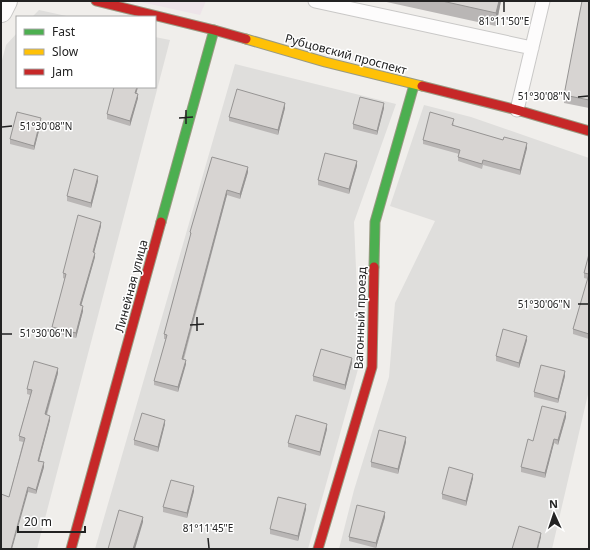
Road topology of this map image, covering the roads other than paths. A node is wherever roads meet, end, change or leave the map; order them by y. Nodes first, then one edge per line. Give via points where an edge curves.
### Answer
1 (6, 1) edge
2 (96, 1) edge
3 (315, 1) edge
4 (543, 1) edge
5 (1, 11) edge
6 (214, 30) junction
7 (532, 48) junction
8 (414, 85) junction
9 (517, 110) junction
10 (589, 131) edge
11 (71, 549) edge
12 (318, 549) edge

1 - 5 street
2 - 6 street, Рубцовский проспект
3 - 7 lane
4 - 7 lane
6 - 8 street, Рубцовский проспект
6 - 11 street, Линейная улица
7 - 9 lane
8 - 9 street, Рубцовский проспект
8 - 12 street, Вагонный проезд via 375,222 372,367
9 - 10 street, Рубцовский проспект

